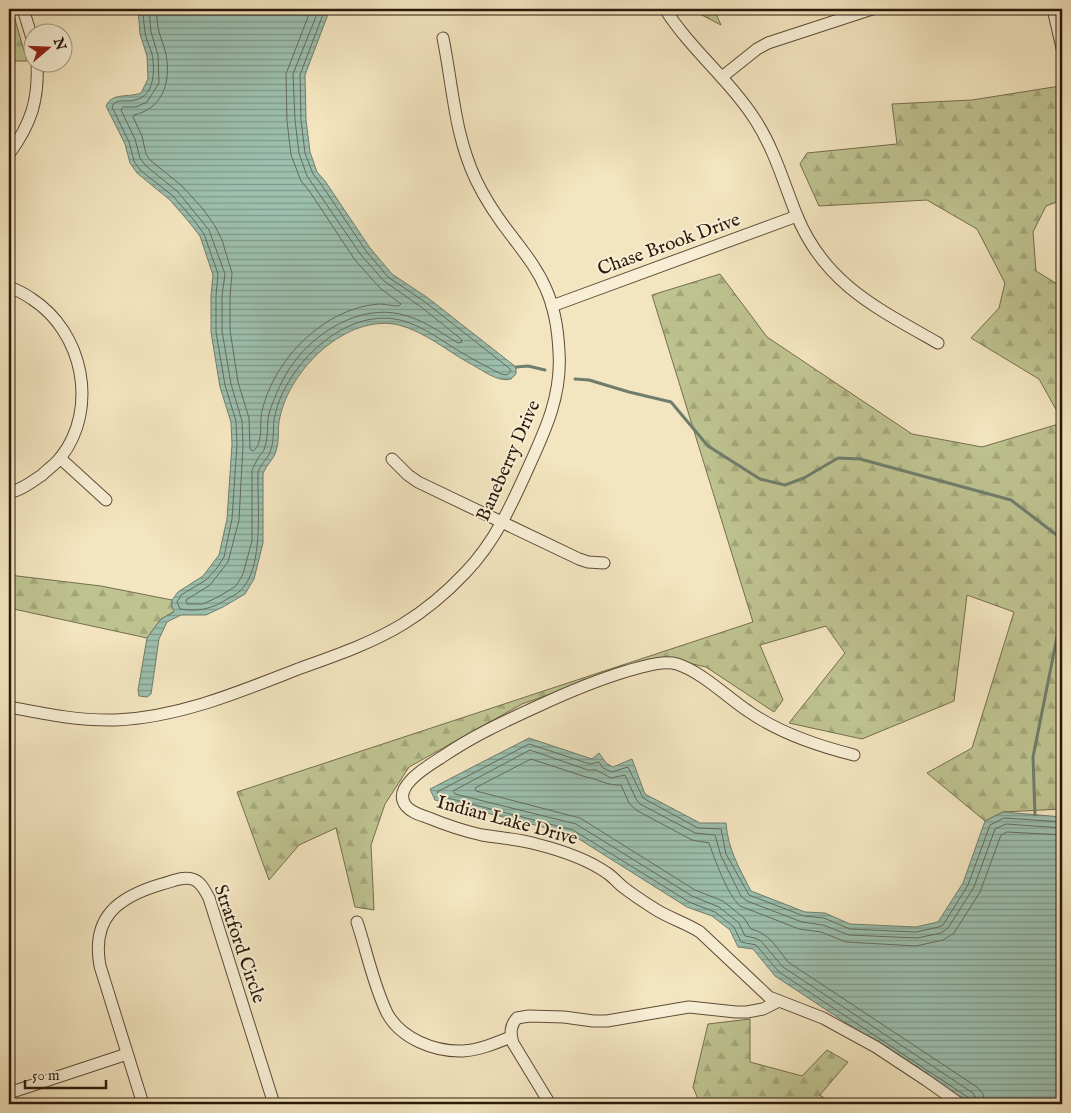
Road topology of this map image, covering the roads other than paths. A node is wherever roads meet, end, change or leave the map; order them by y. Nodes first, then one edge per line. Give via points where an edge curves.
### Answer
1 (23, 9) edge
2 (665, 9) edge
3 (872, 9) edge
4 (1053, 9) edge
5 (27, 22) edge
6 (443, 38) dead end
7 (1062, 48) edge
8 (37, 72) edge
9 (722, 77) junction
10 (9, 154) edge
11 (797, 216) junction
12 (9, 287) edge
13 (552, 306) junction
14 (938, 343) dead end
15 (60, 458) junction
16 (392, 459) dead end
17 (9, 493) edge
18 (106, 500) dead end
19 (502, 522) junction
20 (604, 563) dead end
21 (9, 706) edge
22 (854, 755) dead end
23 (357, 922) dead end
24 (779, 1001) junction
25 (511, 1037) junction
26 (127, 1054) junction
27 (9, 1093) edge
28 (143, 1104) edge
29 (274, 1104) edge
30 (550, 1104) edge
31 (960, 1104) edge

1 - 5 street
2 - 9 street
3 - 9 street via 768,43
4 - 7 street
6 - 13 street, Baneberry Drive via 456,122 469,165 486,199 540,276
8 - 10 street via 35,103 24,131
9 - 11 street via 747,107 770,144
11 - 13 street, Chase Brook Drive
11 - 14 street via 817,253 839,279 867,302
12 - 15 street via 48,311 62,327 77,356 81,379 80,407 75,430
13 - 19 street, Baneberry Drive via 560,356 556,398
15 - 17 street via 29,485
15 - 18 street
16 - 19 street via 418,482
19 - 20 street via 588,562
19 - 21 street, Baneberry Drive via 466,572 404,624 347,651 228,696 160,715 118,720 68,718
22 - 24 street, Indian Lake Drive via 813,743 770,724 678,664 664,663 597,680 503,721 421,771 404,790 405,805 432,819 482,835 537,844 573,856 607,873 637,898 700,932 762,991
23 - 25 street via 388,1015 405,1034 437,1048 463,1051
24 - 25 street via 747,1012 689,1006 593,1021 529,1016 515,1020
24 - 31 street, Indian Lake Drive via 824,1018 876,1047
25 - 30 street
26 - 27 street
26 - 28 street, Stratford Circle
26 - 29 street, Stratford Circle via 97,950 103,923 115,907 131,895 191,878 201,885 209,898

